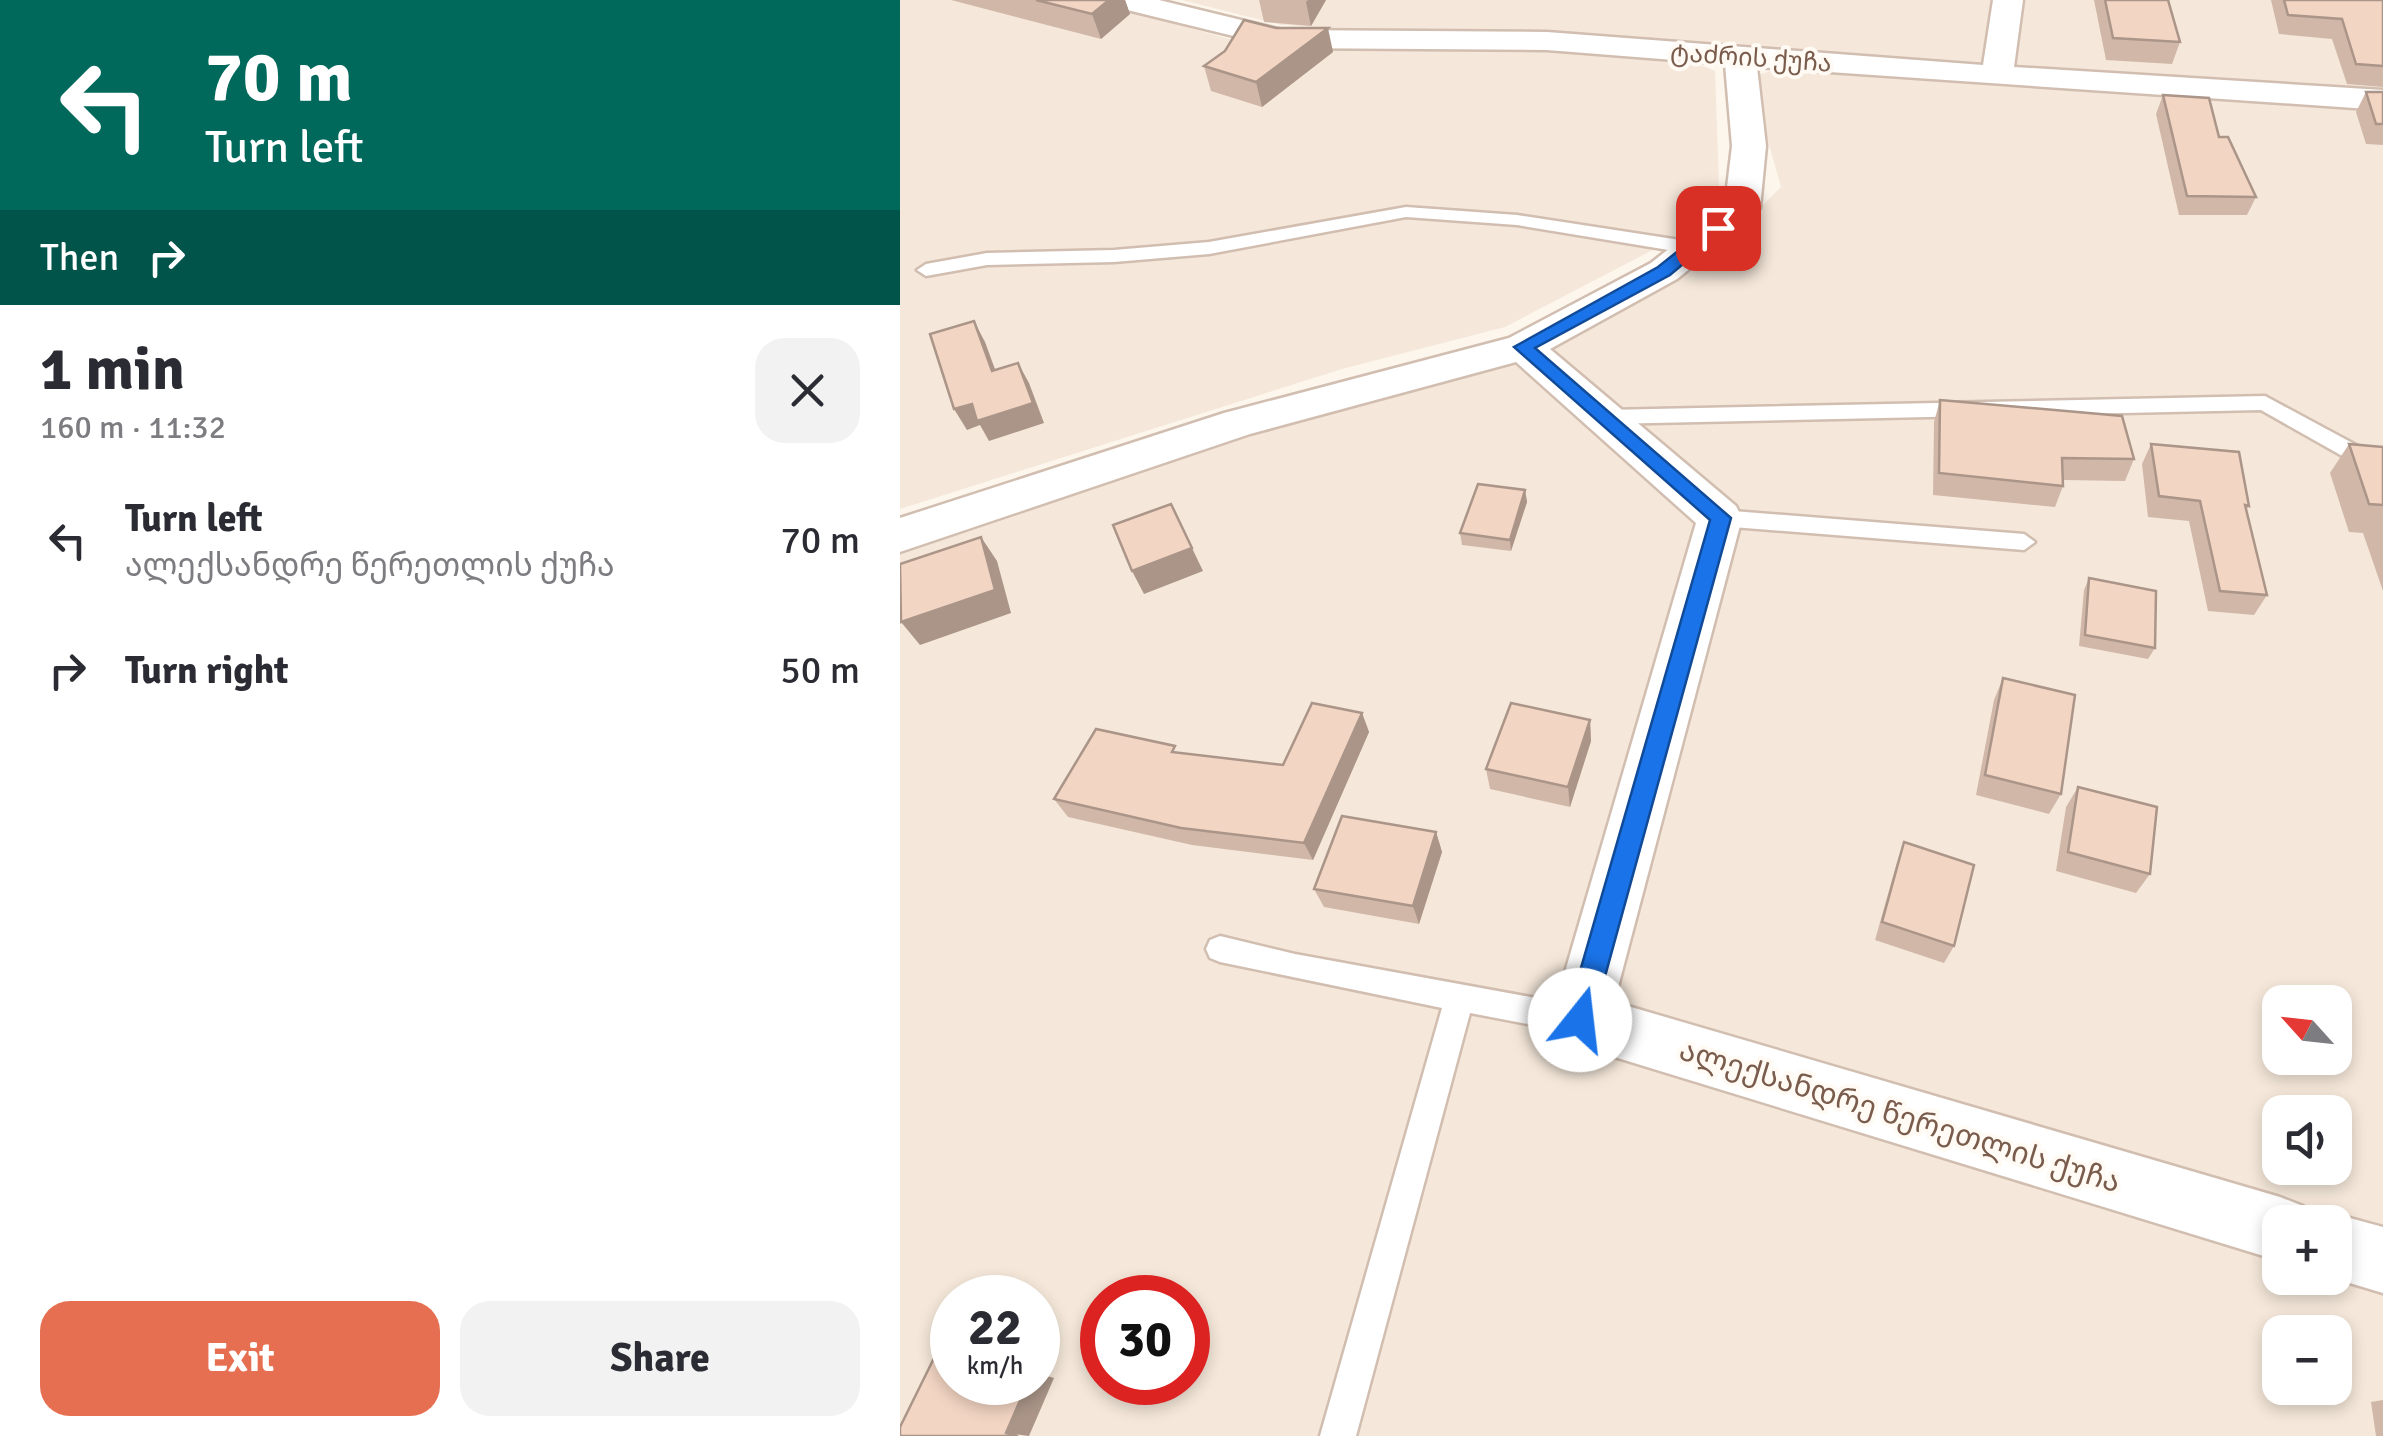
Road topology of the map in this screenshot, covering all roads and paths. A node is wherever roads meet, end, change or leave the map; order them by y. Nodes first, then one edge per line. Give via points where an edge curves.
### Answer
1 (1122, 0) edge
2 (2008, 0) edge
3 (1740, 56) junction
4 (1998, 76) junction
5 (2383, 100) edge
6 (1693, 248) junction
7 (926, 270) dead end
8 (1523, 347) junction
9 (1607, 417) junction
10 (2361, 457) edge
11 (1720, 518) junction
12 (900, 535) edge
13 (2024, 542) dead end
14 (1220, 949) dead end
15 (1460, 997) junction
16 (1580, 1020) junction
17 (2262, 1224) edge
18 (2352, 1251) edge
19 (2383, 1260) edge
20 (1338, 1436) edge

1 - 3 street, ტაძრის ქუჩა via 1282,38 1547,40
2 - 4 street
3 - 4 street, ტაძრის ქუჩა
3 - 6 street via 1749,146 1742,208
4 - 5 street, ტაძრის ქუჩა
6 - 7 lane via 1518,220 1406,212 1209,248 987,259
6 - 8 street via 1664,271
8 - 9 street
8 - 12 street via 1240,423
9 - 10 lane via 2265,403
9 - 11 street
11 - 13 lane
11 - 16 street
14 - 15 lane
15 - 16 lane
15 - 20 lane
16 - 17 street, ალექსანდრე წერეთლის ქუჩა
18 - 19 street

